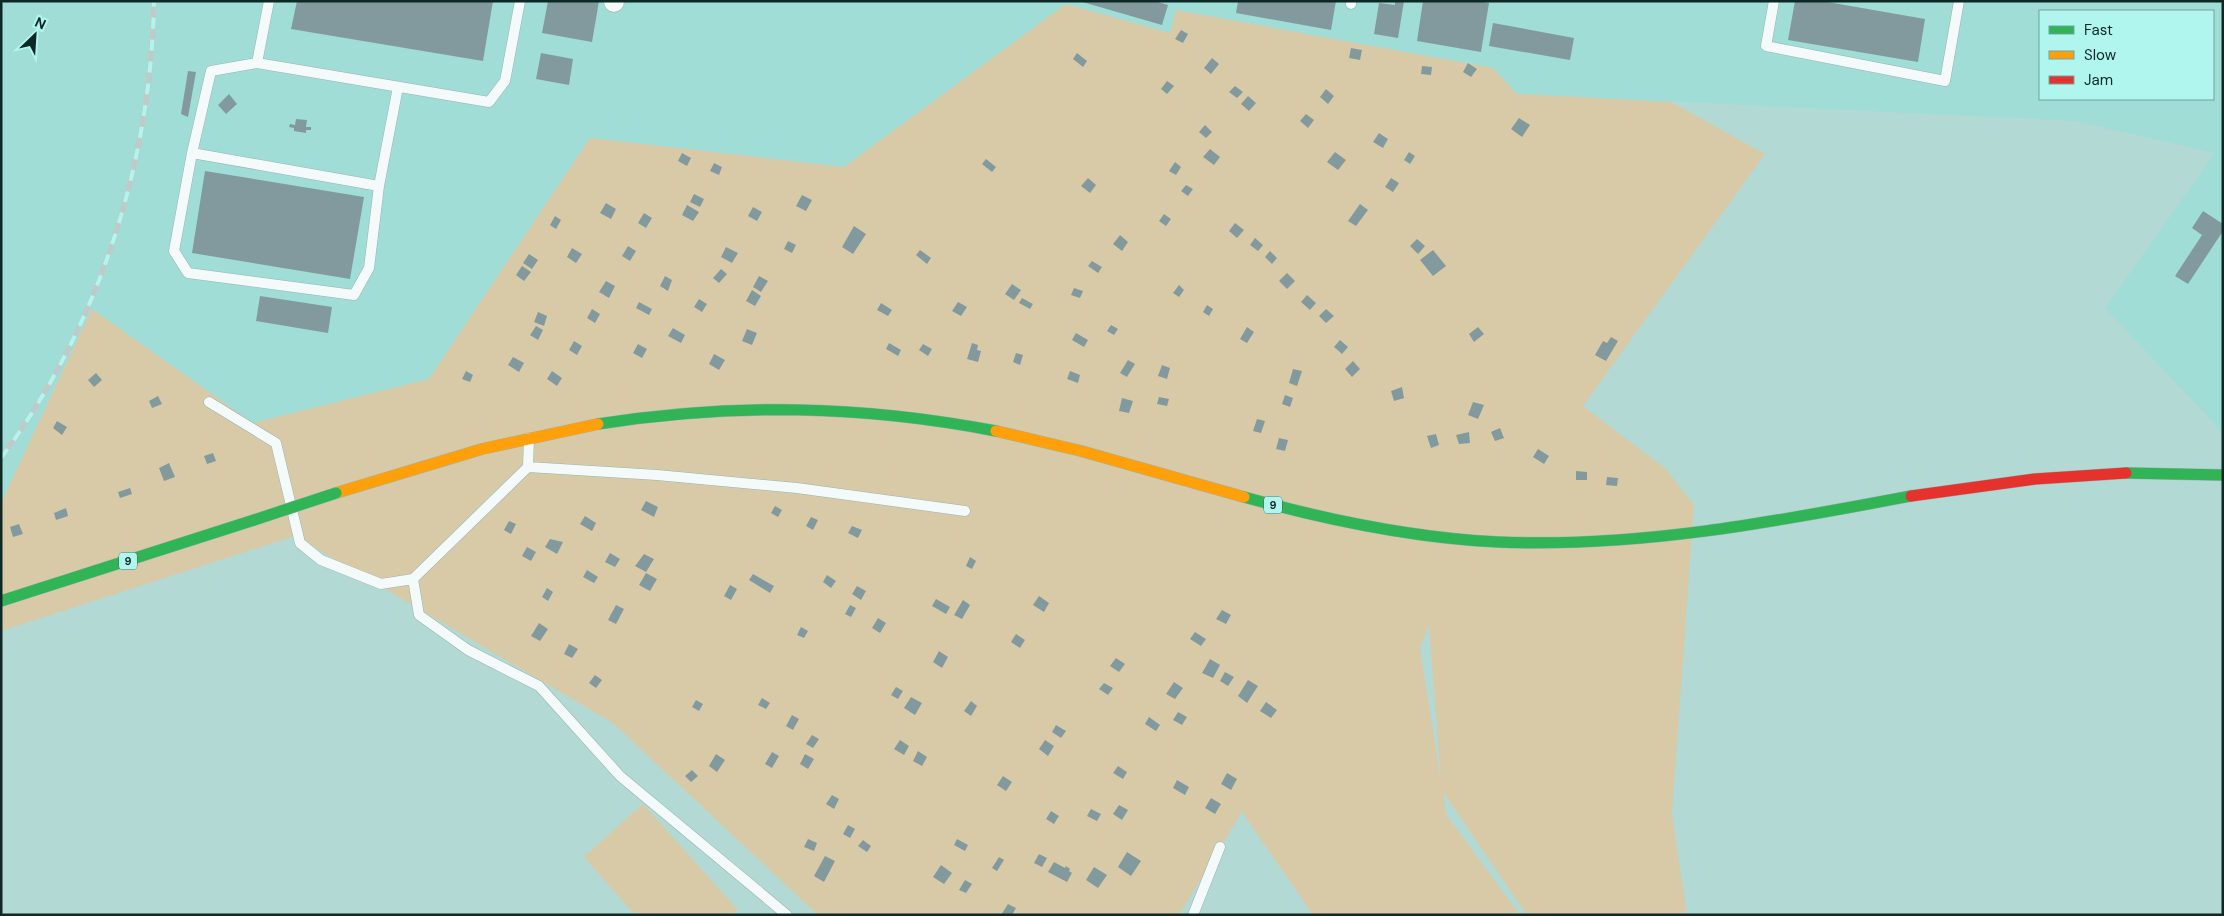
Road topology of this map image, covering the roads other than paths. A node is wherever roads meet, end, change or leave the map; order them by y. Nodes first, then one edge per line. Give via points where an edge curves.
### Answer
1 (269, 1) edge
2 (520, 1) edge
3 (1774, 1) edge
4 (1959, 1) edge
5 (257, 63) junction
6 (398, 86) junction
7 (192, 153) junction
8 (379, 186) junction
9 (209, 402) dead end
10 (529, 437) junction
11 (528, 467) junction
12 (2223, 475) edge
13 (965, 511) dead end
14 (413, 579) junction
15 (1, 601) edge
16 (1220, 847) dead end
17 (787, 915) edge
18 (1193, 915) edge

1 - 5 lane
2 - 6 lane via 506,82 489,102
3 - 4 lane via 1766,46 1945,81
5 - 6 lane
5 - 7 lane via 211,71
6 - 8 lane
7 - 8 lane
7 - 8 lane via 174,251 188,273 354,295 369,268
9 - 14 lane via 276,443 300,543 321,560 381,584
10 - 11 lane
10 - 12 main road, 9 via 611,421 737,409 895,414 1000,431 1084,451 1343,522 1400,532 1520,543 1618,541 1690,534 1970,486 2050,477 2168,472
10 - 15 main road, 9, bridge via 336,493
11 - 13 lane via 797,488
11 - 14 lane
14 - 17 lane via 419,615 468,650 539,686 620,776
16 - 18 lane

